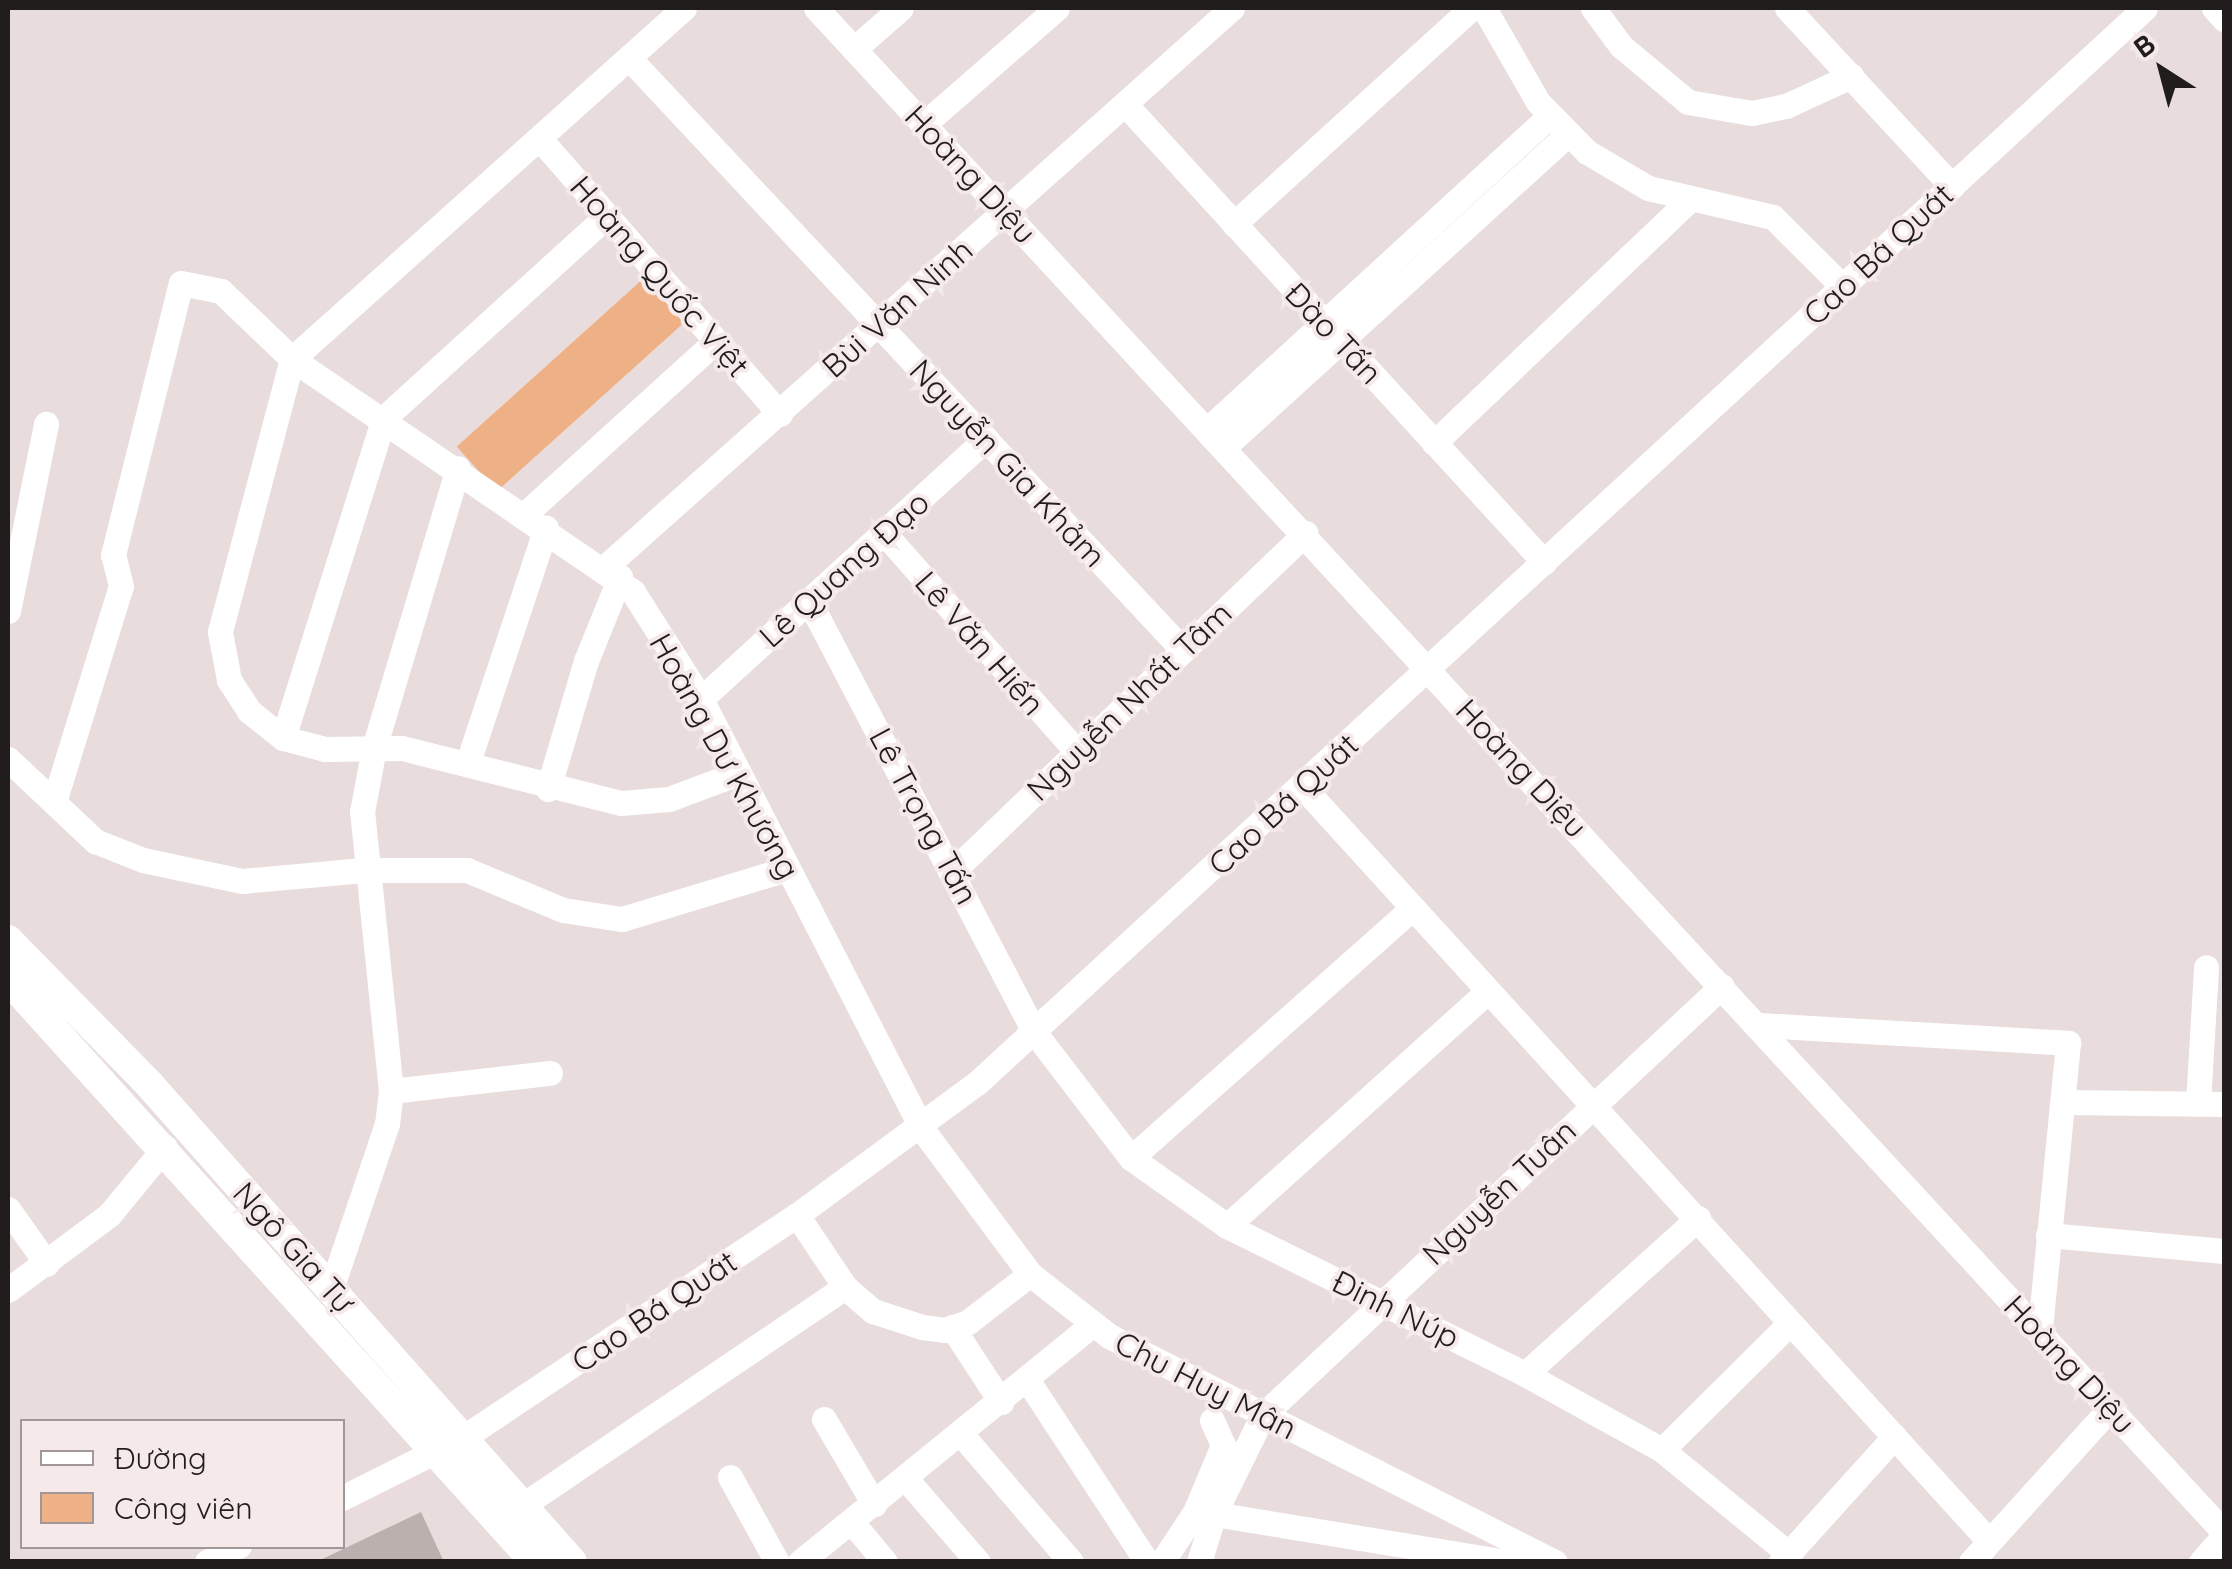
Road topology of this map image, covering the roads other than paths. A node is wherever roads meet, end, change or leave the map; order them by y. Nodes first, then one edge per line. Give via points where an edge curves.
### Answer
1 (684, 8) edge
2 (816, 8) edge
3 (900, 8) edge
4 (1056, 8) edge
5 (1232, 8) edge
6 (1471, 8) edge
7 (1484, 8) edge
8 (1592, 8) edge
9 (1787, 8) edge
10 (2145, 8) edge
11 (2214, 8) edge
12 (2224, 19) edge
13 (854, 49) junction
14 (629, 58) junction
15 (1851, 76) junction
16 (1125, 104) junction
17 (924, 124) junction
18 (1559, 126) junction
19 (540, 139) junction
20 (1952, 186) junction
21 (1688, 201) junction
22 (1005, 211) junction
23 (607, 216) junction
24 (1234, 224) junction
25 (1843, 287) junction
26 (878, 325) junction
27 (1333, 332) junction
28 (716, 341) junction
29 (292, 360) junction
30 (780, 414) junction
31 (384, 418) junction
32 (46, 424) dead end
33 (1216, 438) junction
34 (986, 439) junction
35 (1434, 442) junction
36 (458, 468) junction
37 (535, 521) junction
38 (884, 533) junction
39 (1304, 533) junction
40 (1544, 562) junction
41 (612, 572) junction
42 (809, 601) junction
43 (8, 611) edge
44 (1183, 650) junction
45 (1430, 668) junction
46 (701, 699) junction
47 (282, 738) junction
48 (374, 748) junction
49 (1077, 752) junction
50 (8, 759) edge
51 (468, 762) junction
52 (738, 773) junction
53 (1302, 786) junction
54 (548, 789) junction
55 (54, 802) junction
56 (788, 869) junction
57 (364, 870) junction
58 (954, 870) junction
59 (1413, 908) junction
60 (8, 940) edge
61 (2206, 967) dead end
62 (8, 979) edge
63 (1722, 986) junction
64 (1488, 991) junction
65 (1758, 1025) junction
66 (1035, 1033) junction
67 (550, 1073) dead end
68 (391, 1092) junction
69 (2063, 1102) junction
70 (2198, 1103) junction
71 (2224, 1104) edge
72 (1592, 1106) junction
73 (922, 1128) junction
74 (176, 1137) junction
75 (1131, 1158) junction
76 (8, 1208) edge
77 (797, 1216) junction
78 (1698, 1218) junction
79 (1227, 1226) junction
80 (2048, 1236) junction
81 (2224, 1251) edge
82 (47, 1264) junction
83 (1030, 1274) junction
84 (845, 1286) junction
85 (332, 1289) junction
86 (8, 1290) edge
87 (1381, 1301) junction
88 (321, 1321) junction
89 (1790, 1323) junction
90 (1093, 1324) junction
91 (952, 1327) junction
92 (2040, 1331) junction
93 (1525, 1374) junction
94 (1028, 1381) junction
95 (1001, 1402) junction
96 (2110, 1408) junction
97 (1263, 1415) junction
98 (824, 1419) dead end
99 (1212, 1420) dead end
100 (961, 1434) junction
101 (1894, 1437) junction
102 (451, 1445) junction
103 (1662, 1450) junction
104 (730, 1477) dead end
105 (906, 1479) junction
106 (345, 1497) edge
107 (874, 1504) junction
108 (523, 1505) junction
109 (1214, 1514) junction
110 (851, 1522) junction
111 (2224, 1534) edge
112 (1989, 1541) junction
113 (233, 1549) edge
114 (1784, 1557) edge
115 (207, 1562) edge
116 (535, 1562) edge
117 (572, 1562) edge
118 (777, 1562) edge
119 (800, 1562) edge
120 (885, 1562) edge
121 (978, 1562) edge
122 (1071, 1562) edge
123 (1148, 1562) edge
124 (1162, 1562) edge
125 (1199, 1562) edge
126 (1507, 1562) edge
127 (1556, 1562) edge
128 (1971, 1562) edge
129 (2201, 1562) edge

1 - 14 street
2 - 13 street, Hoàng Diệu
3 - 13 street
4 - 17 street
5 - 16 street, Bùi Văn Ninh
6 - 24 street
7 - 18 street
8 - 15 street via 1621,46 1688,102 1752,113 1786,106
9 - 15 street
10 - 20 street, Cao Bá Quát
11 - 12 street
13 - 17 street, Hoàng Diệu
14 - 19 street
14 - 26 street, Nguyễn Gia Khảm
15 - 20 street
16 - 22 street, Bùi Văn Ninh
16 - 24 street, Đào Tấn
17 - 22 street, Hoàng Diệu
18 - 21 street via 1648,188
18 - 27 street
19 - 23 street, Hoàng Quốc Việt
19 - 29 street
20 - 25 street, Cao Bá Quát
21 - 25 street via 1773,217
21 - 35 street
22 - 26 street, Bùi Văn Ninh
22 - 33 street, Hoàng Diệu
23 - 28 street, Hoàng Quốc Việt
23 - 31 street
24 - 27 street, Đào Tấn
25 - 40 street, Cao Bá Quát
26 - 30 street, Bùi Văn Ninh
26 - 34 street, Nguyễn Gia Khảm
27 - 33 street
27 - 35 street, Đào Tấn
28 - 30 street, Hoàng Quốc Việt
28 - 37 street
29 - 31 street, Hoàng Dư Khương
29 - 47 street via 220,632 229,680 249,711
29 - 55 street, Hoàng Dư Khương via 221,292 180,283 113,555 121,586
30 - 41 street, Bùi Văn Ninh
31 - 36 street, Hoàng Dư Khương
31 - 47 street
32 - 43 street
33 - 39 street, Hoàng Diệu
34 - 38 street, Lê Quang Đạo
34 - 44 street, Nguyễn Gia Khảm
35 - 40 street, Đào Tấn
36 - 37 street, Hoàng Dư Khương
36 - 48 street
37 - 41 street, Hoàng Dư Khương
37 - 51 street
38 - 42 street, Lê Quang Đạo
38 - 49 street, Lê Văn Hiến
39 - 44 street, Nguyễn Nhất Tâm
39 - 45 street, Hoàng Diệu
40 - 45 street, Cao Bá Quát
41 - 46 street, Hoàng Dư Khương
41 - 54 street
42 - 46 street, Lê Quang Đạo
42 - 58 street, Lê Trọng Tấn
44 - 49 street, Nguyễn Nhất Tâm
45 - 53 street, Cao Bá Quát
45 - 63 street, Hoàng Diệu
46 - 52 street, Hoàng Dư Khương
47 - 48 street via 325,748
48 - 51 street
48 - 57 street via 362,812
49 - 58 street, Nguyễn Nhất Tâm
50 - 55 street
51 - 54 street
52 - 54 street via 653,801 620,803
52 - 56 street, Hoàng Dư Khương
53 - 59 street
53 - 66 street, Cao Bá Quát
55 - 57 street via 95,841 242,881
56 - 57 street via 622,919 564,910 468,870
56 - 73 street, Hoàng Dư Khương
57 - 68 street
58 - 66 street, Lê Trọng Tấn
59 - 64 street
59 - 75 street
60 - 74 main road, Ngô Gia Tự
61 - 70 street
62 - 74 main road, Ngô Gia Tự
63 - 65 street, Hoàng Diệu
63 - 72 street, Nguyễn Tuân
64 - 72 street
64 - 79 street
65 - 69 street via 2068,1043
65 - 92 street, Hoàng Diệu
66 - 73 street, Cao Bá Quát
66 - 75 street, Đinh Núp
67 - 68 street
68 - 85 street via 387,1124
69 - 70 street
69 - 80 street
70 - 71 street
72 - 78 street
72 - 87 street, Nguyễn Tuân
73 - 77 street, Cao Bá Quát
73 - 83 street, Chu Huy Mân
74 - 82 street via 109,1215
74 - 85 main road, Ngô Gia Tự
74 - 88 main road, Ngô Gia Tự
75 - 79 street, Đinh Núp
76 - 82 street
77 - 84 street
77 - 102 street, Cao Bá Quát
78 - 89 street
78 - 93 street
79 - 87 street, Đinh Núp
80 - 81 street
80 - 92 street
82 - 86 street
83 - 90 street, Chu Huy Mân
83 - 91 street via 988,1309
84 - 91 street via 891,1319
84 - 108 street
85 - 88 main road
85 - 102 main road, Ngô Gia Tự
87 - 93 street, Đinh Núp
87 - 97 street, Nguyễn Tuân
88 - 102 main road, Ngô Gia Tự
89 - 101 street
89 - 103 street
90 - 94 street
90 - 97 street, Chu Huy Mân
91 - 95 street
92 - 96 street, Hoàng Diệu
93 - 103 street, Đinh Núp
94 - 95 street
94 - 123 street
95 - 100 street
96 - 111 street, Hoàng Diệu
96 - 112 street
97 - 109 street, Nguyễn Tuân
97 - 127 street, Chu Huy Mân
98 - 107 street
99 - 124 street via 1223,1445 1194,1512
100 - 105 street
100 - 122 street
101 - 112 street
101 - 114 street
102 - 106 street, Cao Bá Quát
102 - 108 main road, Ngô Gia Tự
102 - 116 main road, Ngô Gia Tự
103 - 114 street, Đinh Núp
104 - 118 street
105 - 107 street
105 - 121 street
107 - 110 street
108 - 117 main road, Ngô Gia Tự
109 - 125 street, Nguyễn Tuân
109 - 126 street
110 - 119 street
110 - 120 street
111 - 129 street
112 - 128 street
113 - 115 street

